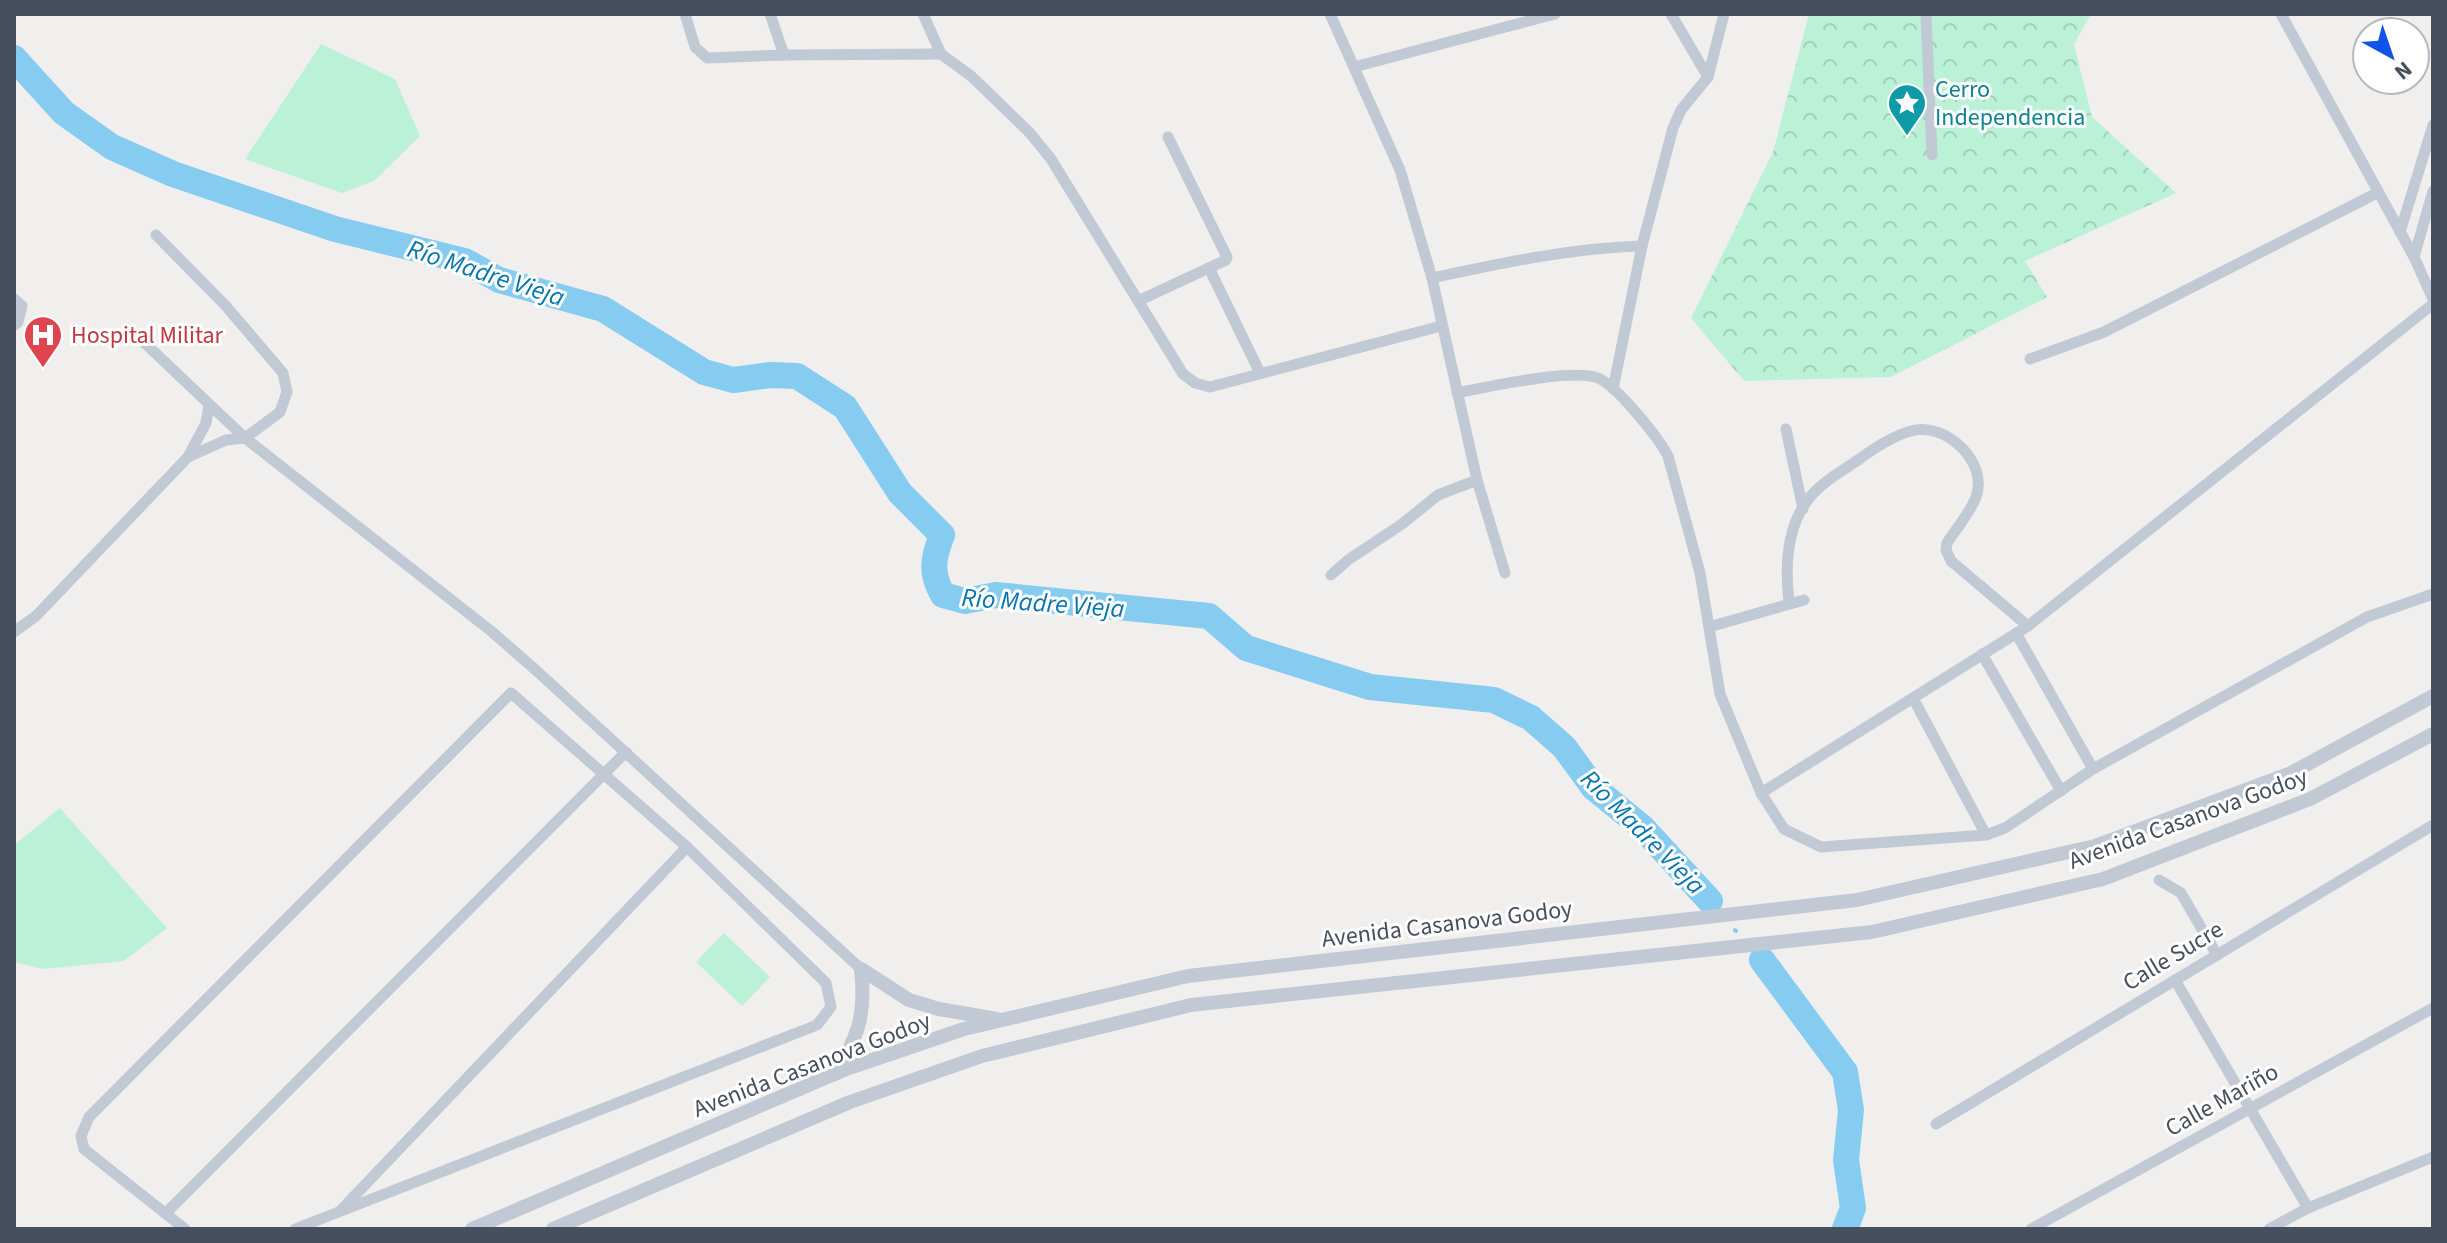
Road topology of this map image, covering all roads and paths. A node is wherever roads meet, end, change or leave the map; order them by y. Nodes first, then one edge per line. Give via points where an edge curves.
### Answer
1 (685, 14) edge
2 (770, 14) edge
3 (923, 14) edge
4 (1330, 14) edge
5 (1555, 14) edge
6 (1671, 14) edge
7 (1724, 14) edge
8 (1926, 14) edge
9 (2281, 14) edge
10 (941, 54) junction
11 (784, 55) junction
12 (1354, 67) junction
13 (1708, 77) junction
14 (2433, 125) edge
15 (1168, 137) dead end
16 (1932, 155) dead end
17 (2433, 191) edge
18 (2377, 193) junction
19 (2400, 232) junction
20 (156, 235) dead end
21 (1642, 246) junction
22 (2414, 257) junction
23 (1209, 268) junction
24 (1432, 278) junction
25 (14, 299) edge
26 (1138, 301) junction
27 (2433, 302) edge
28 (14, 325) edge
29 (1441, 326) junction
30 (132, 331) dead end
31 (2030, 359) dead end
32 (1260, 373) junction
33 (1613, 389) junction
34 (1457, 393) junction
35 (209, 405) junction
36 (1786, 429) dead end
37 (245, 438) junction
38 (188, 457) junction
39 (1477, 480) junction
40 (1803, 509) junction
41 (1505, 573) dead end
42 (1331, 575) dead end
43 (2433, 594) edge
44 (1804, 600) dead end
45 (1789, 602) junction
46 (2028, 626) junction
47 (1709, 627) junction
48 (14, 632) edge
49 (2016, 633) junction
50 (1982, 654) junction
51 (2433, 696) edge
52 (1913, 698) junction
53 (2433, 734) edge
54 (626, 752) junction
55 (2093, 769) junction
56 (603, 774) junction
57 (2061, 791) junction
58 (1761, 793) junction
59 (2433, 825) edge
60 (1986, 835) junction
61 (687, 847) junction
62 (2159, 880) dead end
63 (2217, 955) junction
64 (861, 969) junction
65 (2175, 980) junction
66 (2433, 1008) edge
67 (1002, 1020) junction
68 (835, 1074) junction
69 (2250, 1111) junction
70 (1936, 1124) dead end
71 (2433, 1157) edge
72 (2308, 1208) junction
73 (339, 1212) junction
74 (166, 1213) junction
75 (185, 1229) edge
76 (295, 1229) edge
77 (472, 1229) edge
78 (553, 1229) edge
79 (2031, 1229) edge
80 (2269, 1229) edge

1 - 11 street via 695,47 707,58
2 - 11 street
3 - 10 street
4 - 12 street
5 - 12 street
6 - 13 street
7 - 13 street
8 - 16 street
9 - 18 street
10 - 11 street
10 - 26 street via 988,92 1044,150
12 - 24 street via 1400,170
13 - 21 street via 1673,128
14 - 19 street
15 - 23 street via 1228,253 1226,260
17 - 22 street
18 - 19 street
18 - 31 street via 2104,332
19 - 22 street
20 - 37 street via 283,373 287,392 280,412
21 - 24 street via 1518,259
21 - 33 street
22 - 27 street
23 - 26 street
23 - 32 street
24 - 29 street
25 - 28 street via 22,306
26 - 32 street via 1183,374 1195,383 1210,387
27 - 46 street
29 - 32 street
29 - 34 street
30 - 35 street
33 - 34 street via 1584,374
33 - 47 street via 1668,456
34 - 39 street
35 - 37 street
35 - 38 street
36 - 40 street
37 - 38 street via 226,440
37 - 54 street via 491,631
38 - 48 street via 36,616
39 - 41 street
39 - 42 street via 1438,495
40 - 45 street via 1789,549
40 - 46 street via 1829,480 1913,430 1934,431 1953,440 1968,455 1978,482 1976,497 1946,550 1951,561
43 - 55 street via 2367,617
44 - 45 street
45 - 47 street
46 - 49 street
47 - 58 street via 1720,694
49 - 50 street
49 - 55 street
50 - 52 street
50 - 57 street
51 - 67 street, Avenida Casanova Godoy via 2291,773 2095,846 1857,900 1188,976
52 - 58 street
52 - 60 street
53 - 78 street, Avenida Casanova Godoy via 2310,799 2103,879 1872,932 1191,1005 982,1056 850,1102
54 - 56 street
54 - 64 street
55 - 57 street
56 - 61 street
56 - 74 street
56 - 74 street via 511,693 89,1117 81,1136 84,1149
57 - 60 street
58 - 60 street via 1784,829 1821,847
59 - 63 street, Calle Sucre
61 - 73 street
61 - 73 street via 826,983 831,1007 817,1025
62 - 63 street via 2181,893
63 - 65 street, Calle Sucre
64 - 67 street via 909,1000
64 - 68 street via 862,1019
65 - 69 street
65 - 70 street, Calle Sucre
66 - 69 street, Calle Mariño
67 - 68 street, Avenida Casanova Godoy
68 - 77 street, Avenida Casanova Godoy
69 - 72 street
69 - 79 street, Calle Mariño
71 - 72 street
72 - 80 street
73 - 76 street
74 - 75 street

